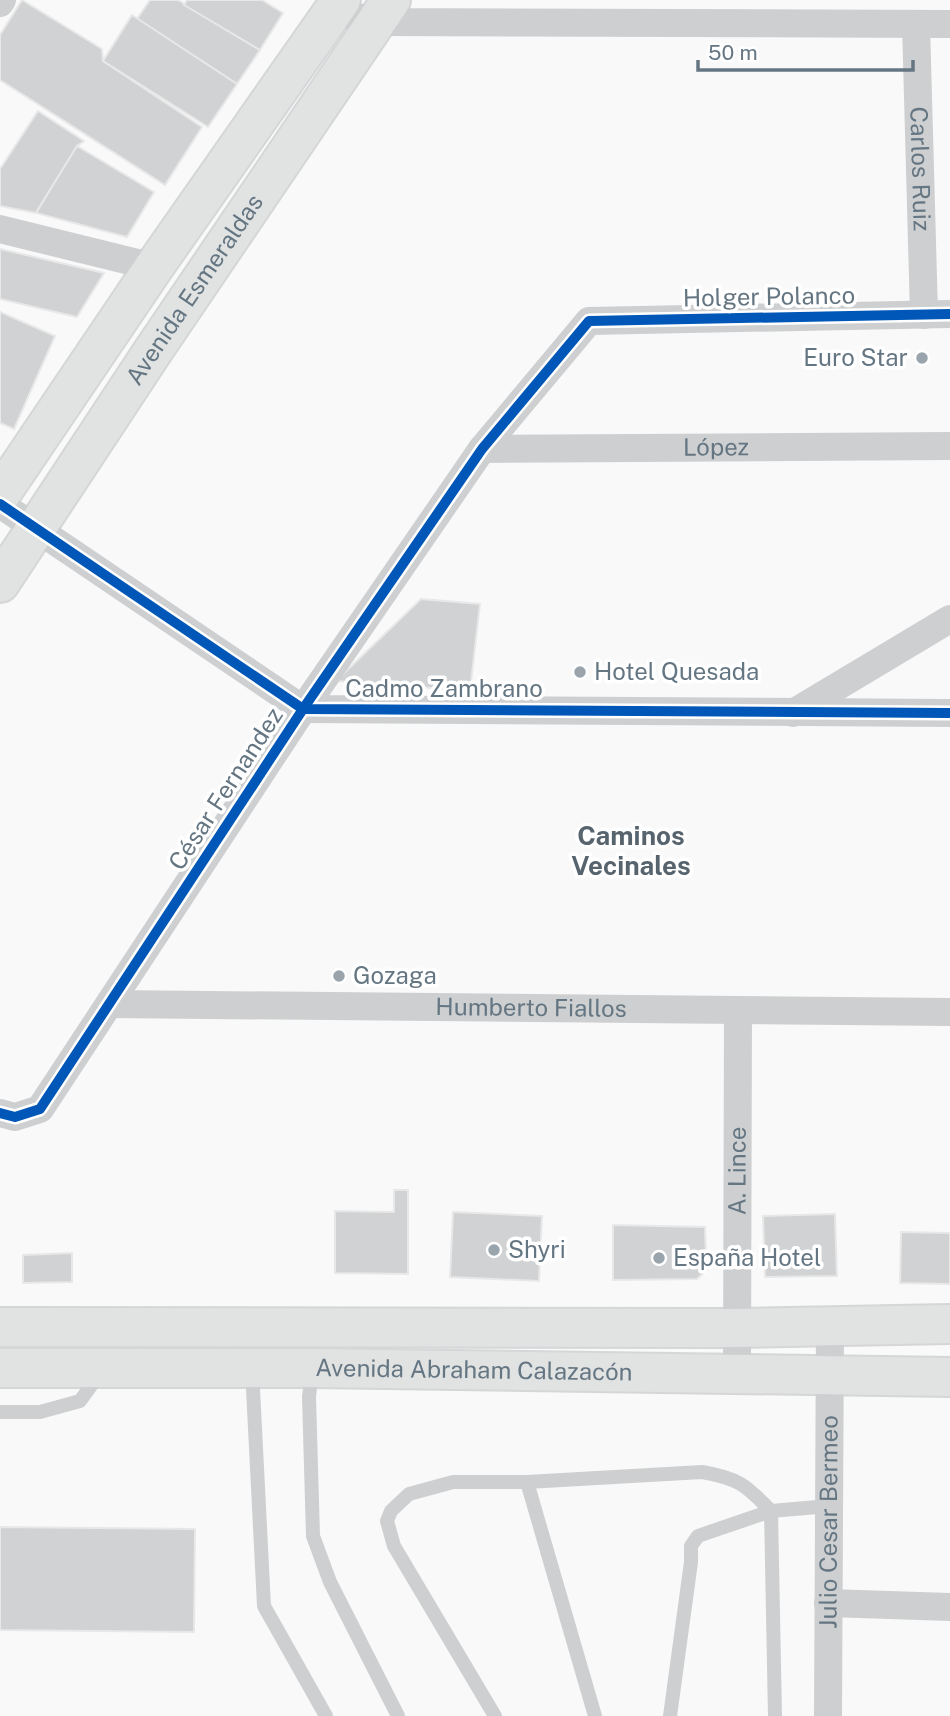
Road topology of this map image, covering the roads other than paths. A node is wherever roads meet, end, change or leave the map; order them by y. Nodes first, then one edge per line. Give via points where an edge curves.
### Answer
1 (337, 6) edge
2 (384, 11) edge
3 (916, 24) junction
4 (950, 24) edge
5 (0, 229) edge
6 (154, 267) junction
7 (937, 314) edge
8 (589, 321) joint
9 (950, 446) edge
10 (482, 449) junction
11 (0, 495) edge
12 (0, 504) edge
13 (36, 529) junction
14 (0, 583) edge
15 (950, 618) edge
16 (303, 709) junction
17 (793, 713) junction
18 (950, 713) edge
19 (111, 1004) junction
20 (738, 1012) junction
21 (950, 1012) edge
22 (0, 1113) edge
23 (950, 1324) edge
24 (0, 1327) edge
25 (830, 1327) junction
26 (738, 1328) junction
27 (0, 1368) edge
28 (104, 1368) junction
29 (252, 1368) junction
30 (312, 1368) junction
31 (737, 1374) junction
32 (830, 1376) junction
33 (950, 1377) edge
34 (0, 1412) edge
35 (527, 1482) junction
36 (829, 1506) junction
37 (771, 1511) junction
38 (828, 1603) junction
39 (950, 1607) edge
40 (326, 1716) edge
41 (398, 1716) edge
42 (495, 1716) edge
43 (595, 1716) edge
44 (670, 1716) edge
45 (775, 1716) edge
46 (828, 1716) edge

1 - 2 street
1 - 6 main road, Avenida Esmeraldas
2 - 3 street
2 - 13 main road, Avenida Esmeraldas
3 - 4 street
3 - 7 street, Carlos Ruiz
5 - 6 street
6 - 11 main road, Avenida Esmeraldas
7 - 8 street, Holger Polanco
8 - 10 street, César Fernandez
9 - 10 street, López
10 - 16 street, César Fernandez
12 - 13 street
13 - 14 main road, Avenida Esmeraldas
13 - 16 street
15 - 17 street
16 - 17 street, Cadmo Zambrano
16 - 19 street, César Fernandez
17 - 18 street, Cadmo Zambrano
19 - 20 street, Humberto Fiallos
19 - 22 street, César Fernandez via 40,1110 15,1117
20 - 21 street, Humberto Fiallos
20 - 26 street, A. Lince
23 - 25 main road, Avenida Abraham Calazacón
24 - 26 main road, Avenida Abraham Calazacón
25 - 26 main road, Avenida Abraham Calazacón
25 - 32 street, Julio Cesar Bermeo
26 - 31 street, A. Lince
27 - 28 main road, Avenida Abraham Calazacón
28 - 29 main road, Avenida Abraham Calazacón
28 - 34 lane via 80,1401 40,1412
29 - 30 main road, Avenida Abraham Calazacón
29 - 40 lane via 264,1606
30 - 31 main road, Avenida Abraham Calazacón
30 - 41 lane via 313,1536 330,1582
31 - 32 main road, Avenida Abraham Calazacón
32 - 33 main road, Avenida Abraham Calazacón
32 - 36 street, Julio Cesar Bermeo
35 - 37 lane via 702,1472 746,1486
35 - 42 lane via 453,1482 409,1493 387,1521 394,1546
35 - 43 lane
36 - 37 lane
36 - 38 street, Julio Cesar Bermeo
37 - 44 lane via 698,1536 691,1546
37 - 45 lane
38 - 39 street
38 - 46 street, Julio Cesar Bermeo

